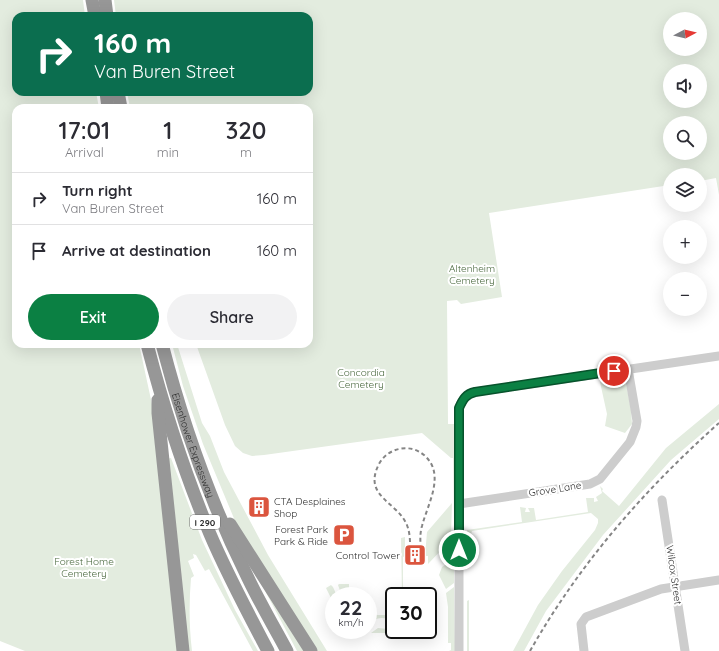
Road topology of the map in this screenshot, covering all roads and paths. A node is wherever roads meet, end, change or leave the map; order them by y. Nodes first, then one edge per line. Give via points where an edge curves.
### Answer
1 (92, 0) edge
2 (105, 0) edge
3 (94, 12) edge
4 (106, 12) edge
5 (148, 348) edge
6 (163, 348) edge
7 (719, 356) edge
8 (628, 369) junction
9 (158, 387) junction
10 (662, 500) dead end
11 (214, 504) junction
12 (459, 504) junction
13 (719, 580) edge
14 (675, 586) junction
15 (183, 651) edge
16 (268, 651) edge
17 (287, 651) edge
18 (311, 651) edge
19 (459, 651) edge
20 (584, 651) edge
21 (685, 651) edge

1 - 3 highway
2 - 4 highway
5 - 9 highway, Eisenhower Expressway / I 290
6 - 11 highway, Eisenhower Expressway / I 290 via 182,414
7 - 8 street
8 - 12 street, Grove Lane via 636,427 630,442 600,479 590,484
8 - 12 street via 475,392 464,397 459,408
9 - 15 highway via 158,413
9 - 16 highway, Eisenhower Expressway / I 290 via 189,482 210,535
10 - 14 street, Wilcox Street
11 - 17 highway, Eisenhower Expressway / I 290 via 248,579
11 - 18 highway via 233,529
12 - 19 street
13 - 14 street
14 - 20 street via 586,617 581,624
14 - 21 street, Wilcox Street

